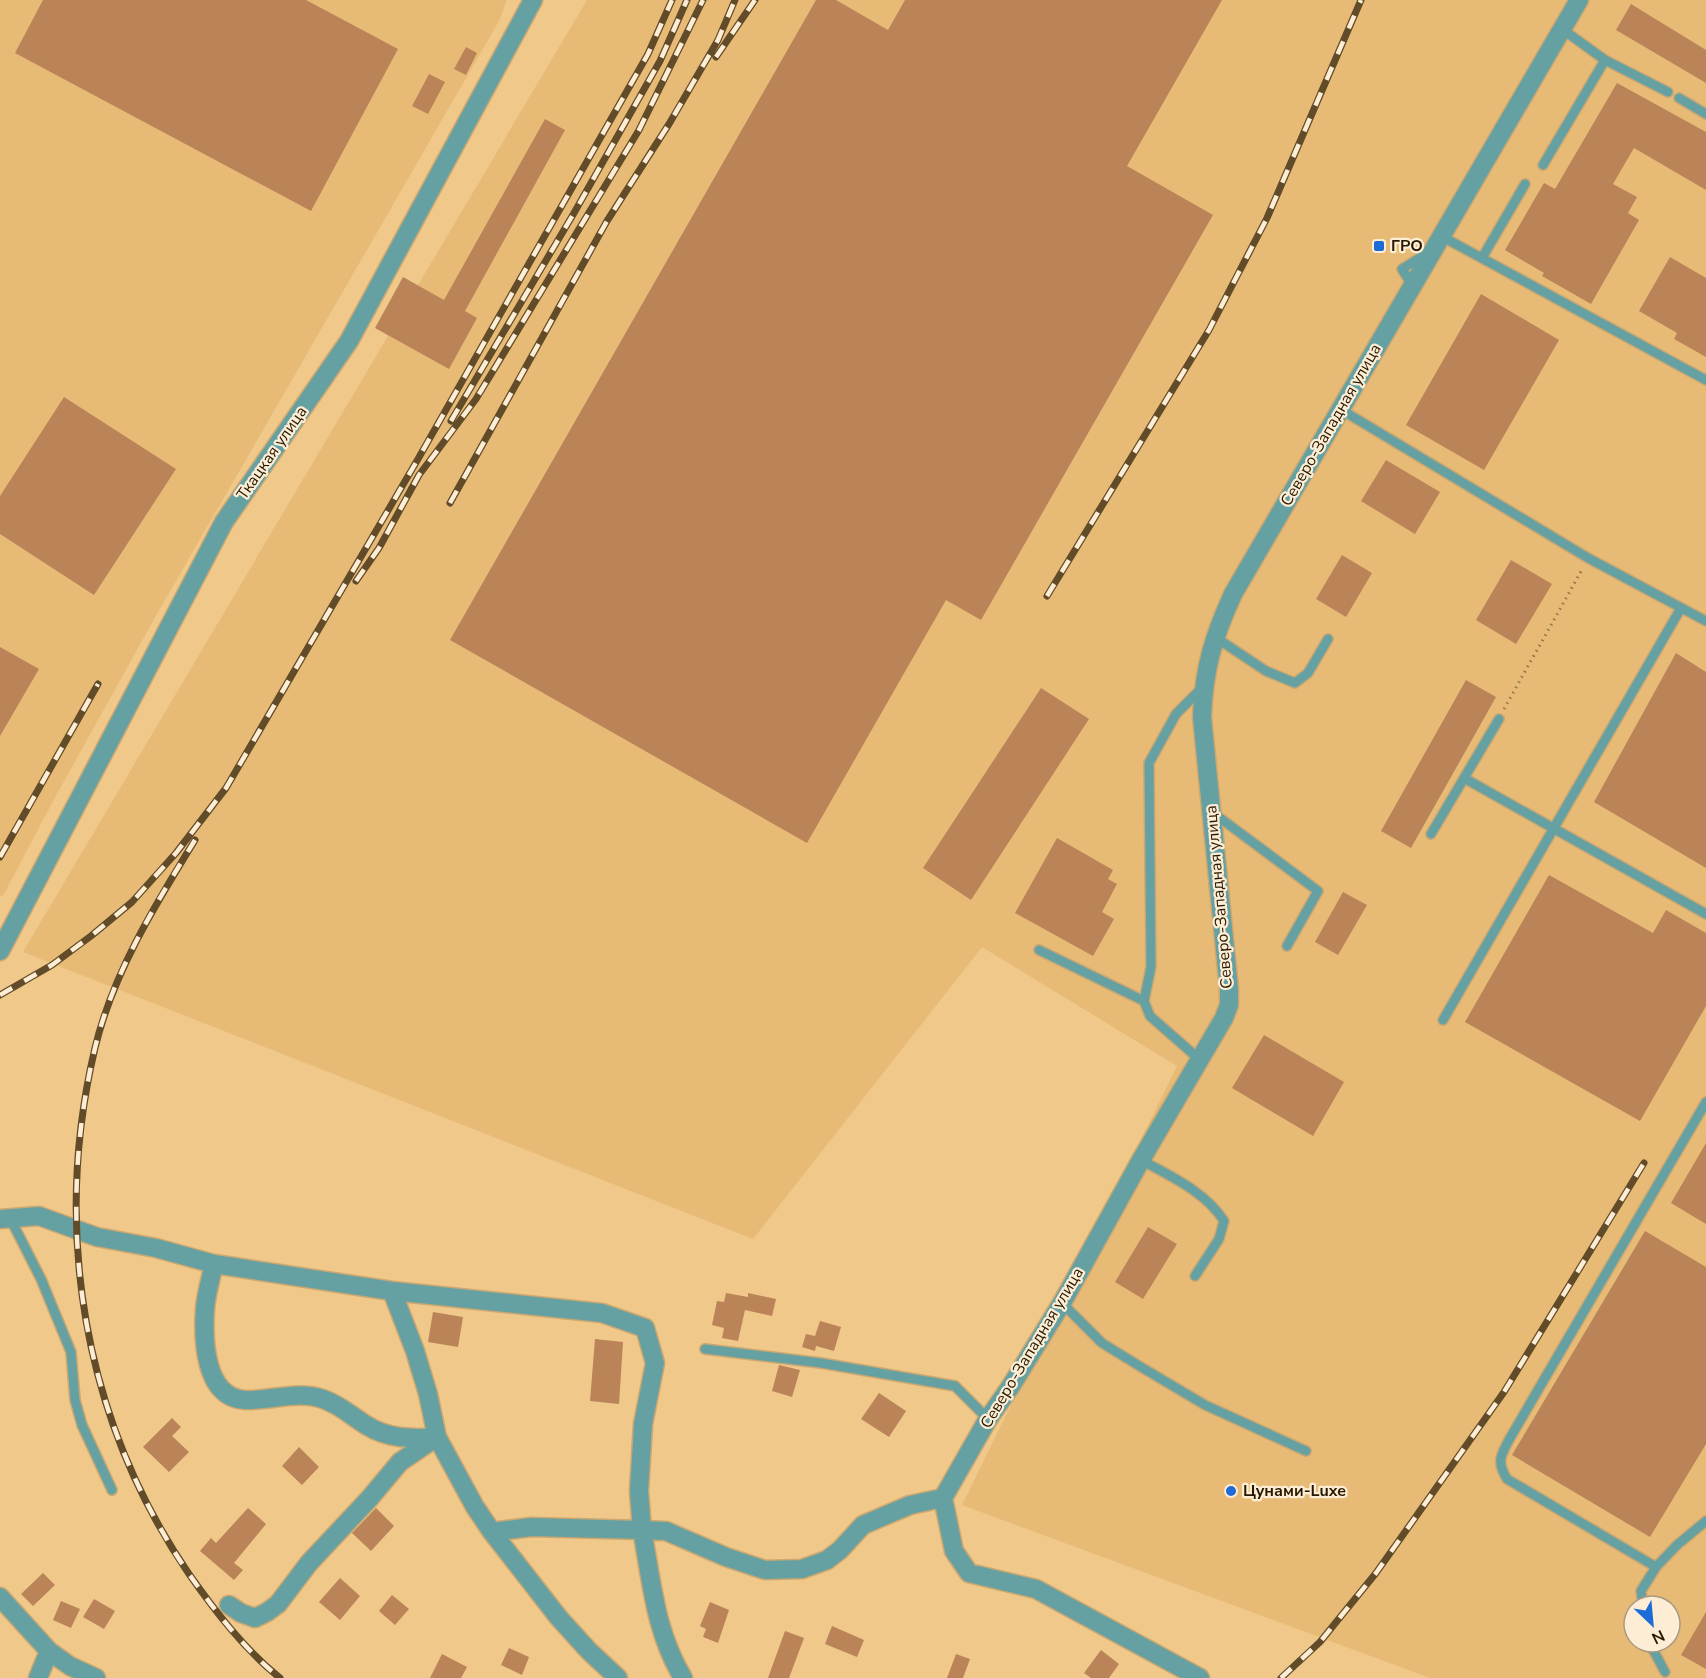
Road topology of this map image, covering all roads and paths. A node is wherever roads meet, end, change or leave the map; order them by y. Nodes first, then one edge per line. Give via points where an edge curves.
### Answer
1 (533, 0) edge
2 (1579, 0) edge
3 (1562, 30) junction
4 (1605, 60) junction
5 (1668, 92) dead end
6 (1679, 98) dead end
7 (1706, 114) edge
8 (1543, 165) dead end
9 (1526, 183) dead end
10 (1437, 243) junction
11 (1482, 258) junction
12 (1706, 380) edge
13 (1340, 410) junction
14 (1588, 558) junction
15 (1681, 608) junction
16 (1706, 621) edge
17 (1215, 638) junction
18 (1328, 639) dead end
19 (1203, 686) junction
20 (1498, 719) joint
21 (1464, 778) junction
22 (1212, 811) junction
23 (1553, 828) junction
24 (1431, 834) dead end
25 (22, 911) junction
26 (1706, 914) edge
27 (0, 929) edge
28 (1287, 946) dead end
29 (1039, 950) dead end
30 (0, 951) edge
31 (1144, 1001) junction
32 (1443, 1020) dead end
33 (1199, 1059) junction
34 (1706, 1102) edge
35 (1141, 1160) junction
36 (5, 1219) edge
37 (214, 1264) junction
38 (1195, 1276) dead end
39 (392, 1290) junction
40 (1062, 1303) junction
41 (705, 1349) dead end
42 (988, 1419) junction
43 (437, 1437) junction
44 (1306, 1451) dead end
45 (112, 1490) dead end
46 (943, 1497) junction
47 (1706, 1521) edge
48 (642, 1530) junction
49 (492, 1532) junction
50 (1656, 1567) junction
51 (1641, 1594) edge
52 (0, 1597) edge
53 (229, 1605) dead end
54 (49, 1651) junction
55 (1655, 1654) edge
56 (1665, 1672) dead end
57 (38, 1678) edge
58 (96, 1678) edge
59 (618, 1678) edge
60 (683, 1678) edge
61 (1200, 1678) edge

1 - 25 street, Ткацкая улица via 349,341 224,522
2 - 3 street, Северо-Западная улица
3 - 4 lane
3 - 10 street, Северо-Западная улица
4 - 5 lane
4 - 8 lane
6 - 7 lane
9 - 11 lane
10 - 11 lane
10 - 13 street, Северо-Западная улица
11 - 12 lane
13 - 14 lane
13 - 17 street, Северо-Западная улица via 1233,594
14 - 15 lane
14 - 20 path
15 - 16 lane
15 - 23 lane
17 - 18 lane via 1295,683 1308,673
17 - 19 street, Северо-Западная улица
19 - 22 street, Северо-Западная улица via 1202,717
19 - 31 lane via 1176,714 1149,763 1151,967
20 - 21 lane
21 - 23 lane
21 - 24 lane
22 - 28 lane via 1318,891
22 - 33 street, Северо-Западная улица via 1229,989 1224,1018
23 - 26 lane
23 - 32 lane
25 - 27 street, Ткацкая улица
25 - 30 street, Ткацкая улица
29 - 31 lane
31 - 33 lane via 1150,1017
33 - 35 street, Северо-Западная улица
34 - 50 lane via 1500,1457 1500,1468 1507,1479
35 - 38 lane via 1216,1207 1224,1221 1220,1239
35 - 40 street, Северо-Западная улица
36 - 37 street via 39,1216 97,1237
36 - 45 lane via 41,1279 71,1352 75,1400 82,1425
37 - 39 street
37 - 43 street via 205,1307 207,1361 224,1392 243,1400 320,1398 343,1407 380,1433 406,1439
39 - 43 street via 428,1394
39 - 48 street via 602,1313 645,1328 655,1363 643,1424 639,1491
40 - 42 street, Северо-Западная улица
40 - 44 lane via 1102,1343 1131,1361 1205,1405
41 - 42 lane via 821,1363 955,1386
42 - 46 street, Северо-Западная улица
43 - 49 street
43 - 53 street via 400,1462 309,1563 278,1604 255,1618
46 - 48 street via 910,1505 863,1526 840,1551 802,1569 765,1570 666,1532
46 - 61 street via 954,1551 969,1573 1036,1589
47 - 50 lane
48 - 49 street via 531,1527
48 - 60 street via 662,1636
49 - 59 street via 559,1618
50 - 51 lane
52 - 54 street
54 - 57 street
54 - 58 street
55 - 56 lane

